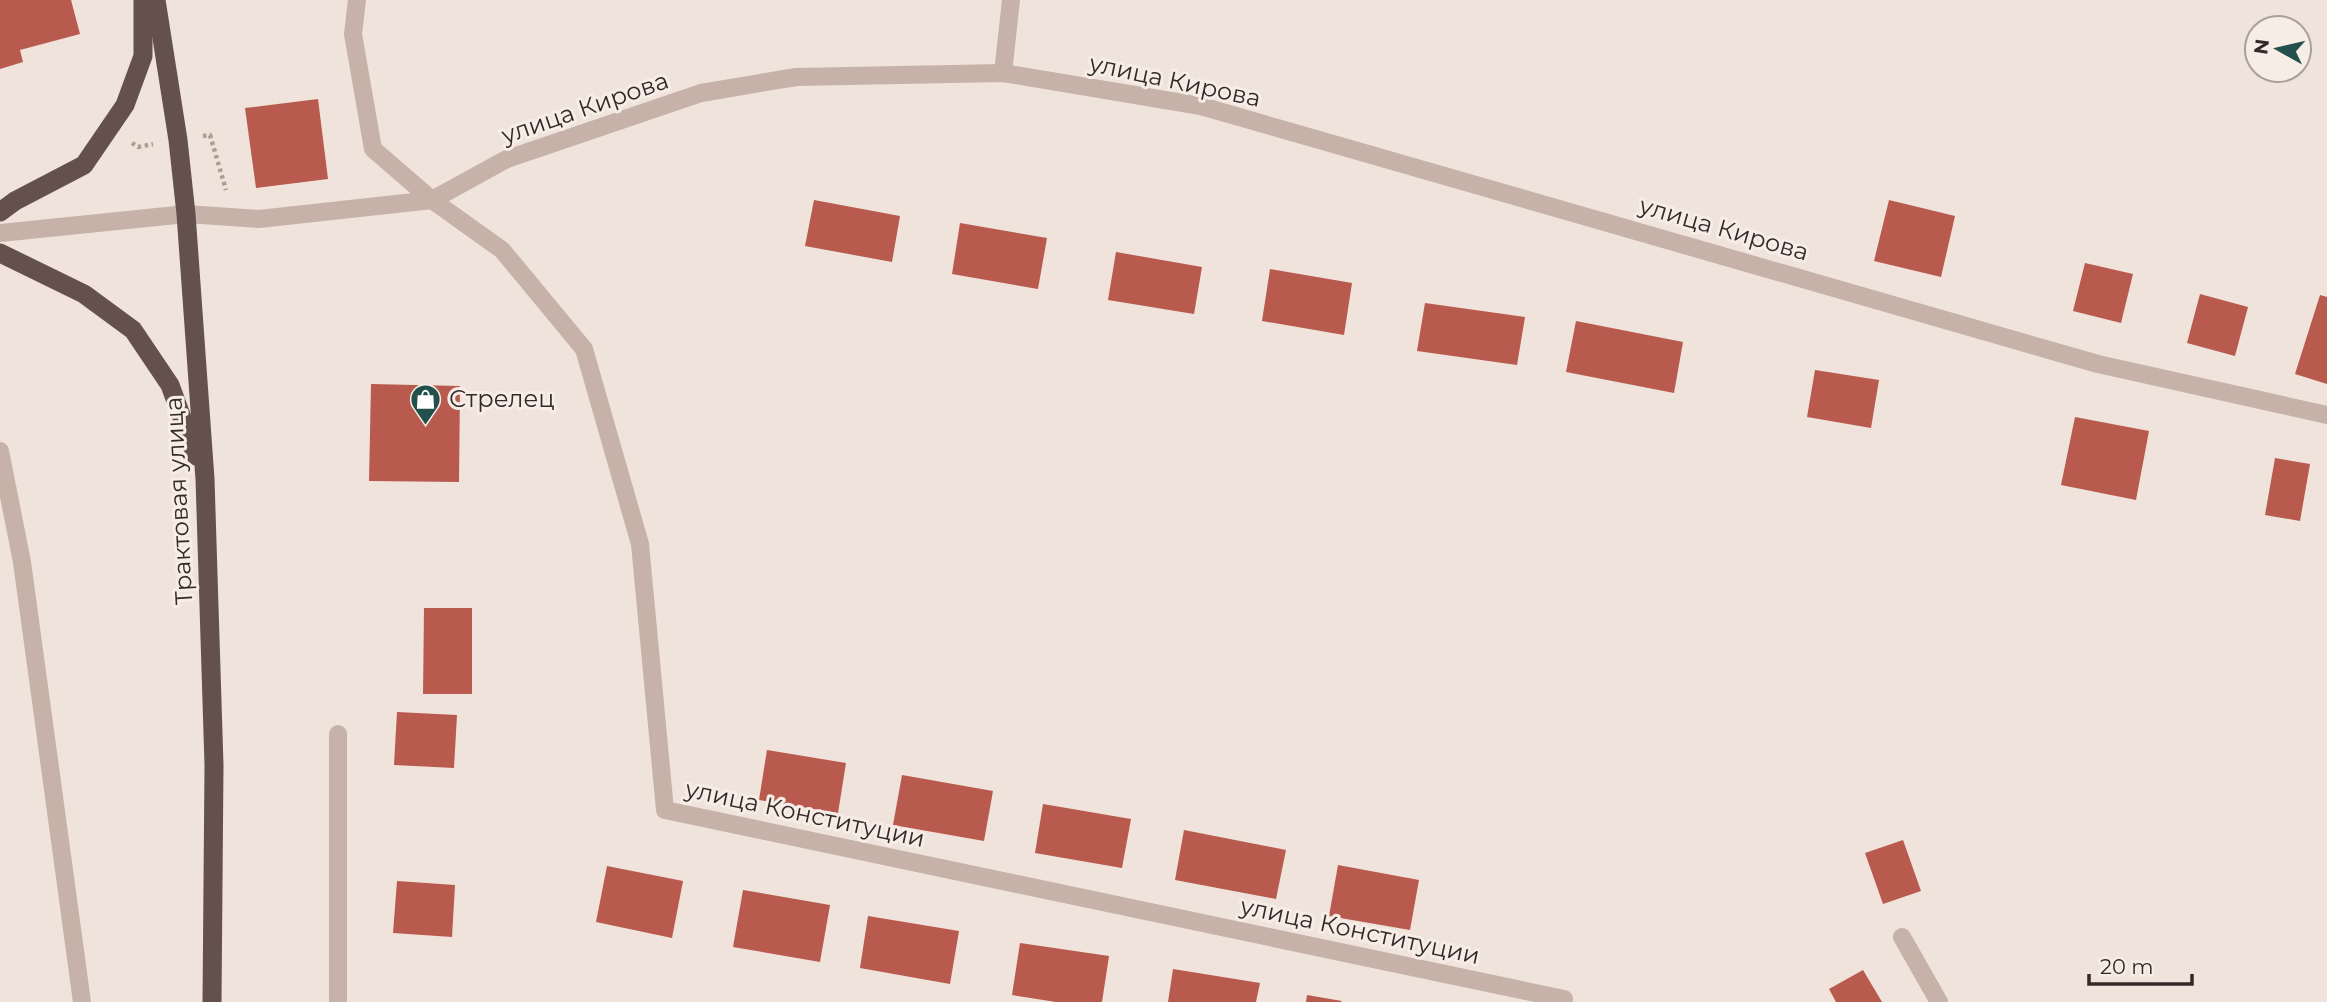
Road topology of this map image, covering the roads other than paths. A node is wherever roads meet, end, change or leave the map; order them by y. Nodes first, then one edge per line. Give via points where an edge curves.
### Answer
1 (143, 0) edge
2 (156, 0) edge
3 (356, 0) edge
4 (1011, 0) edge
5 (1003, 73) junction
6 (432, 200) junction
7 (0, 212) edge
8 (186, 214) junction
9 (0, 233) edge
10 (0, 253) edge
11 (2327, 415) edge
12 (0, 451) edge
13 (205, 479) junction
14 (338, 734) dead end
15 (1902, 937) dead end
16 (1564, 999) dead end
17 (82, 1002) edge
18 (212, 1002) edge
19 (338, 1002) edge
20 (1938, 1002) edge

1 - 7 highway via 143,56 125,105 85,165
2 - 8 highway, Трактовая улица
3 - 6 street via 354,34 373,149
4 - 5 street
5 - 6 street, улица Кирова via 796,77 701,93 507,159
5 - 11 street, улица Кирова via 1201,106 2098,364
6 - 8 street, улица Кирова via 259,219
6 - 16 street, улица Конституции via 502,250 584,349 640,544 665,810
8 - 9 street, улица Кирова
8 - 13 highway, Трактовая улица
10 - 13 highway via 84,294 133,330 170,385
12 - 17 street via 22,562
13 - 18 highway, Трактовая улица via 214,765
14 - 19 street
15 - 20 street

